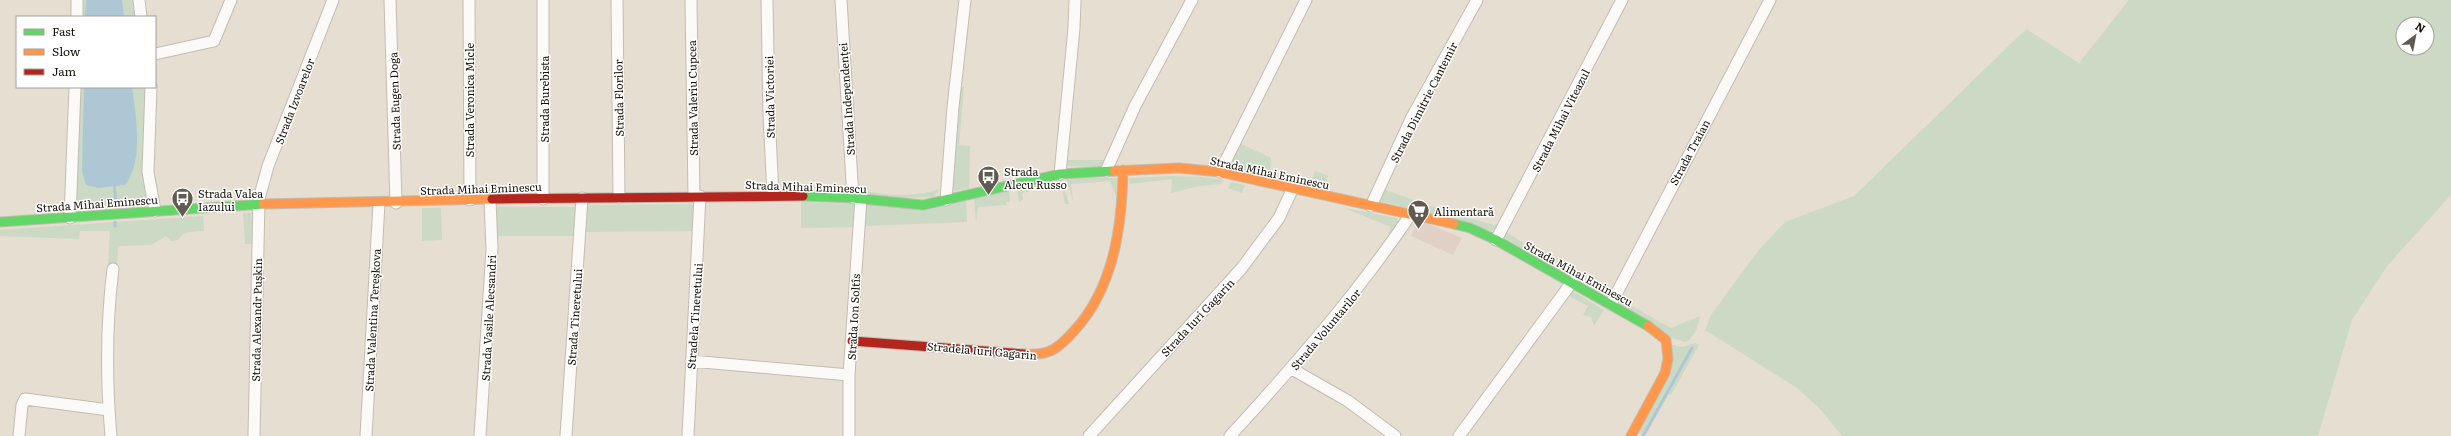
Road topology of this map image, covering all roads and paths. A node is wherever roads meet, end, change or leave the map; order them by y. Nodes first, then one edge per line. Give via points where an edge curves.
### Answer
1 (78, 0) edge
2 (139, 0) edge
3 (232, 0) edge
4 (333, 0) edge
5 (390, 0) edge
6 (469, 0) edge
7 (543, 0) edge
8 (617, 0) edge
9 (691, 0) edge
10 (767, 0) edge
11 (841, 0) edge
12 (965, 0) edge
13 (1075, 0) edge
14 (1192, 0) edge
15 (1306, 0) edge
16 (1477, 0) edge
17 (1622, 0) edge
18 (1770, 0) edge
19 (77, 16) edge
20 (142, 16) edge
21 (156, 54) edge
22 (74, 88) edge
23 (151, 88) edge
24 (1123, 170) junction
25 (1106, 171) junction
26 (1220, 172) junction
27 (1060, 174) junction
28 (1293, 188) junction
29 (773, 195) junction
30 (697, 196) junction
31 (619, 197) junction
32 (582, 198) junction
33 (857, 198) junction
34 (543, 199) junction
35 (470, 200) junction
36 (490, 200) junction
37 (946, 200) junction
38 (379, 203) junction
39 (396, 203) junction
40 (259, 204) junction
41 (1371, 206) junction
42 (155, 211) junction
43 (1411, 214) junction
44 (70, 218) junction
45 (0, 222) edge
46 (1496, 240) junction
47 (113, 269) dead end
48 (1572, 282) junction
49 (1611, 304) junction
50 (852, 341) junction
51 (691, 361) junction
52 (1292, 369) junction
53 (849, 375) junction
54 (109, 410) junction
55 (19, 436) edge
56 (111, 436) edge
57 (254, 436) edge
58 (366, 436) edge
59 (480, 436) edge
60 (566, 436) edge
61 (688, 436) edge
62 (849, 436) edge
63 (1089, 436) edge
64 (1230, 436) edge
65 (1395, 436) edge
66 (1459, 436) edge
67 (1632, 436) edge

1 - 19 street
2 - 20 street
3 - 21 street via 214,41
4 - 40 street, Strada Izvoarelor via 268,166
5 - 39 street, Strada Eugen Doga
6 - 35 street, Strada Veronica Micle
7 - 34 street, Strada Burebista
8 - 31 street, Strada Florilor
9 - 30 street, Strada Valeriu Cupcea
10 - 29 street, Strada Victoriei via 768,114
11 - 33 street, Strada Independenței
12 - 37 street via 950,130
13 - 27 street via 1074,35
14 - 25 street via 1135,106
15 - 26 street
16 - 41 street, Strada Dimitrie Cantemir via 1411,119
17 - 46 street, Strada Mihai Viteazul
18 - 49 street, Strada Traian
22 - 44 street
23 - 42 street via 148,172
24 - 25 street, Strada Mihai Eminescu
24 - 26 street, Strada Mihai Eminescu via 1180,168
24 - 50 street, Stradela Iuri Gagarin via 1122,214 1113,258 1105,281 1079,326 1055,349 1039,355
25 - 27 street, Strada Mihai Eminescu
26 - 28 street, Strada Mihai Eminescu
27 - 37 street, Strada Mihai Eminescu
28 - 41 street, Strada Mihai Eminescu
28 - 63 street, Strada Iuri Gagarin via 1279,218 1241,269
29 - 30 street, Strada Mihai Eminescu
29 - 33 street, Strada Mihai Eminescu
30 - 31 street, Strada Mihai Eminescu
30 - 51 street, Stradela Tineretului
31 - 32 street, Strada Mihai Eminescu
32 - 34 street, Strada Mihai Eminescu
32 - 60 street, Strada Tineretului
33 - 37 street, Strada Mihai Eminescu via 910,205
33 - 50 street, Strada Ion Soltîs
34 - 36 street, Strada Mihai Eminescu
35 - 36 street, Strada Mihai Eminescu
35 - 39 street, Strada Mihai Eminescu
36 - 59 street, Strada Vasile Alecsandri via 492,249
38 - 39 street, Strada Mihai Eminescu
38 - 40 street, Strada Mihai Eminescu
38 - 58 street, Strada Valentina Tereșkova
40 - 42 street, Strada Mihai Eminescu
40 - 57 street, Strada Alexandr Pușkin
41 - 43 street, Strada Mihai Eminescu
42 - 44 street, Strada Mihai Eminescu
43 - 46 street, Strada Mihai Eminescu via 1470,228
43 - 52 street, Strada Voluntarilor via 1363,283
44 - 45 street, Strada Mihai Eminescu
46 - 48 street, Strada Mihai Eminescu
47 - 54 street via 107,333 106,378
48 - 49 street, Strada Mihai Eminescu
48 - 66 street
49 - 67 street, Strada Mihai Eminescu via 1652,328 1666,340 1668,358 1665,373
50 - 53 street, Strada Ion Soltîs
51 - 53 street
51 - 61 street, Stradela Tineretului
52 - 64 street, Strada Voluntarilor
52 - 65 street via 1348,401
53 - 62 street, Strada Ion Soltîs
54 - 55 street via 25,399 22,405
54 - 56 street

